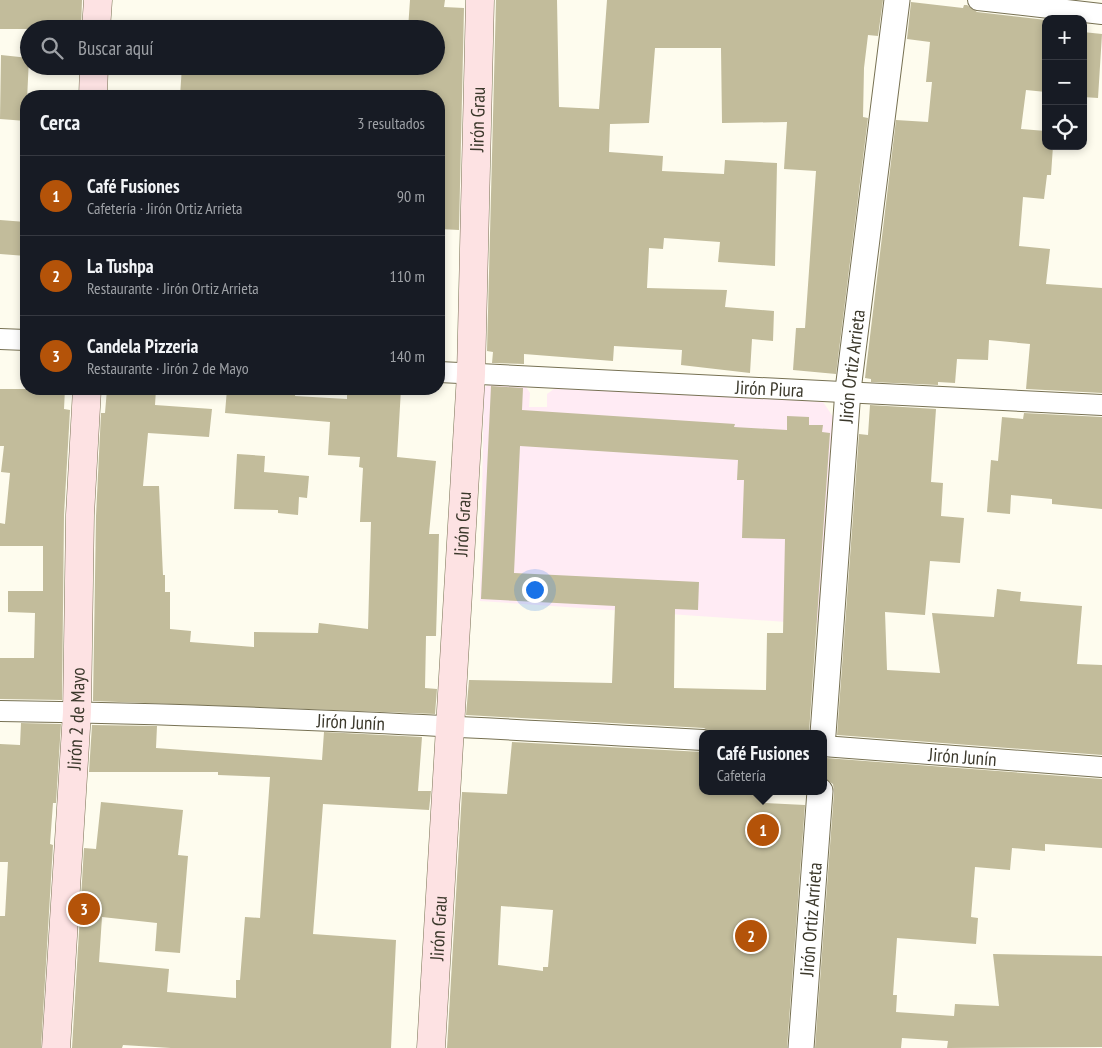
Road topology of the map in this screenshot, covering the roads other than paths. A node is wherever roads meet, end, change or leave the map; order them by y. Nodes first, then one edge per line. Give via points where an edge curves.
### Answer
1 (98, 0) edge
2 (480, 0) edge
3 (897, 0) edge
4 (978, 0) edge
5 (1102, 14) edge
6 (97, 20) edge
7 (94, 75) edge
8 (93, 90) edge
9 (0, 339) edge
10 (20, 340) edge
11 (445, 372) edge
12 (471, 374) junction
13 (848, 390) junction
14 (87, 395) edge
15 (1102, 405) edge
16 (0, 711) edge
17 (77, 712) junction
18 (448, 726) junction
19 (823, 730) edge
20 (699, 740) edge
21 (827, 746) edge
22 (1102, 767) edge
23 (820, 795) edge
24 (56, 1048) edge
25 (431, 1048) edge
26 (801, 1048) edge

1 - 6 main road
2 - 12 main road, Jirón Grau
3 - 13 street, Jirón Ortiz Arrieta
4 - 5 street
7 - 8 main road
9 - 10 street
11 - 12 street, Jirón Piura
12 - 13 street, Jirón Piura
12 - 18 main road, Jirón Grau
13 - 15 street, Jirón Piura
13 - 19 street, Jirón Ortiz Arrieta
14 - 17 main road, Jirón 2 de Mayo via 80,515
16 - 17 street, Jirón Junín
17 - 18 street, Jirón Junín
17 - 24 main road, Jirón 2 de Mayo
18 - 20 street, Jirón Junín
18 - 25 main road, Jirón Grau
21 - 22 street, Jirón Junín
23 - 26 street, Jirón Ortiz Arrieta

